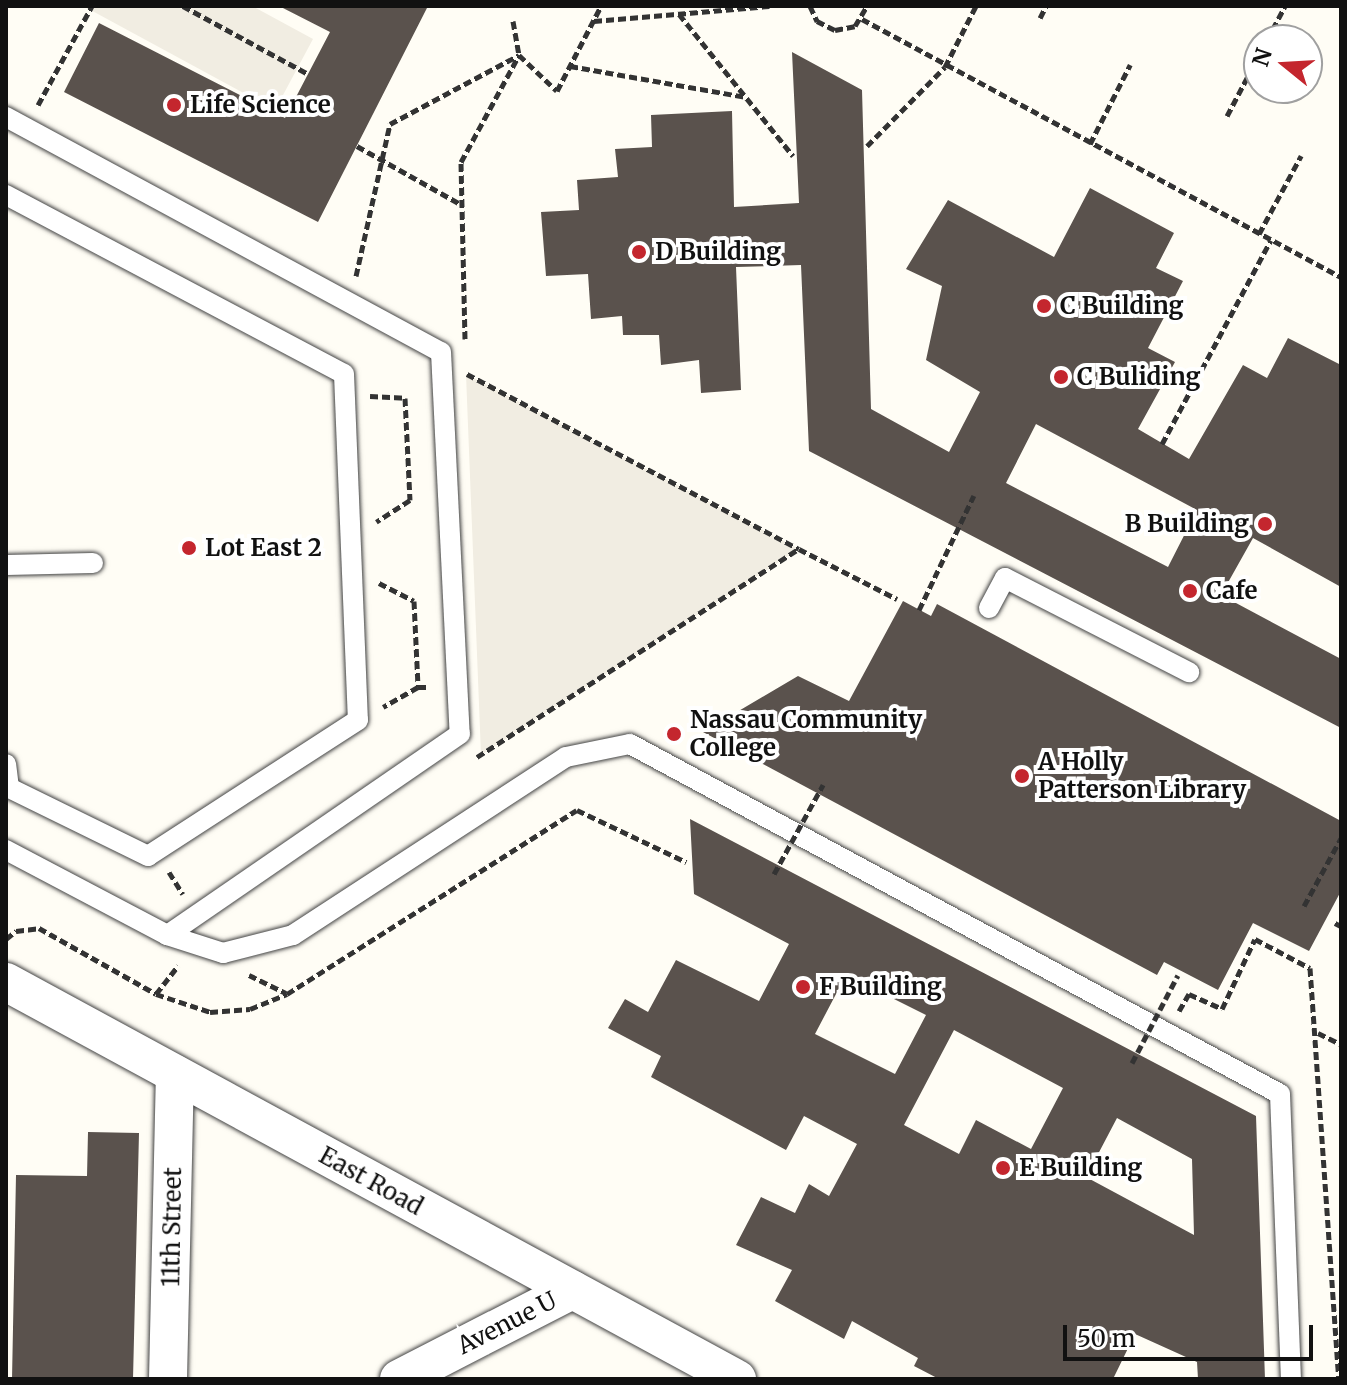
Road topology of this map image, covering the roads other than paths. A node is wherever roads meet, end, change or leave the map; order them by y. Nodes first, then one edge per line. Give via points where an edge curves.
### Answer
1 (6, 117) edge
2 (6, 195) edge
3 (93, 563) dead end
4 (6, 565) edge
5 (989, 608) dead end
6 (1189, 672) dead end
7 (6, 764) edge
8 (6, 850) edge
9 (167, 935) junction
10 (6, 982) edge
11 (175, 1074) junction
12 (572, 1290) junction
13 (168, 1379) edge
14 (399, 1379) edge
15 (737, 1379) edge
16 (1291, 1379) edge

1 - 9 lane via 441,352 460,734
2 - 7 lane via 344,374 358,720 148,856 9,788
3 - 4 lane
5 - 6 lane via 1005,578
8 - 9 lane
9 - 16 lane via 223,953 293,935 566,757 630,744 1280,1094
10 - 11 street, East Road
11 - 12 street, East Road
11 - 13 street, 11th Street
12 - 14 street, Avenue U
12 - 15 street, East Road

